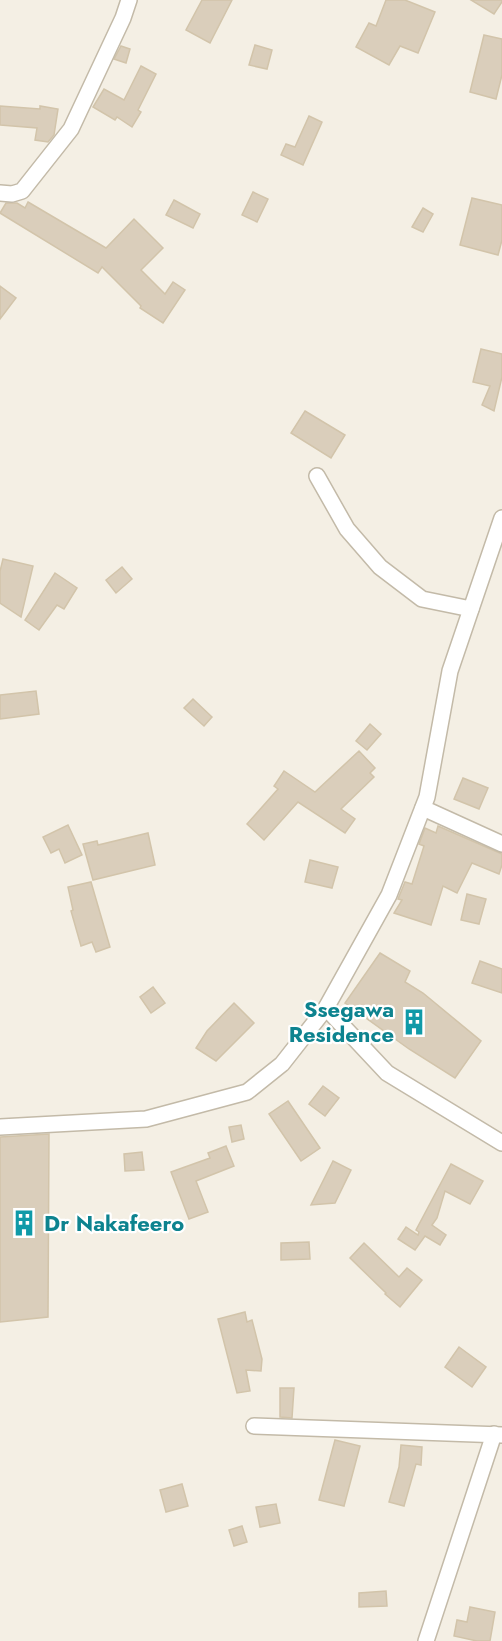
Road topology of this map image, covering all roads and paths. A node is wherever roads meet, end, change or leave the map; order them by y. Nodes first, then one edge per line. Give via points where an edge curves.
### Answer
1 (129, 0) edge
2 (0, 193) edge
3 (317, 476) dead end
4 (502, 518) edge
5 (471, 609) junction
6 (423, 808) junction
7 (502, 844) edge
8 (326, 1008) junction
9 (0, 1127) edge
10 (502, 1143) edge
11 (254, 1426) dead end
12 (498, 1434) edge
13 (426, 1641) edge

1 - 2 street via 71,129 22,191
3 - 5 street via 347,529 380,567 422,599
4 - 5 street
5 - 6 street via 450,671
6 - 7 street
6 - 8 street via 388,895
8 - 9 street via 282,1064 247,1092 146,1119
8 - 10 street via 387,1073
11 - 12 street
12 - 13 street

